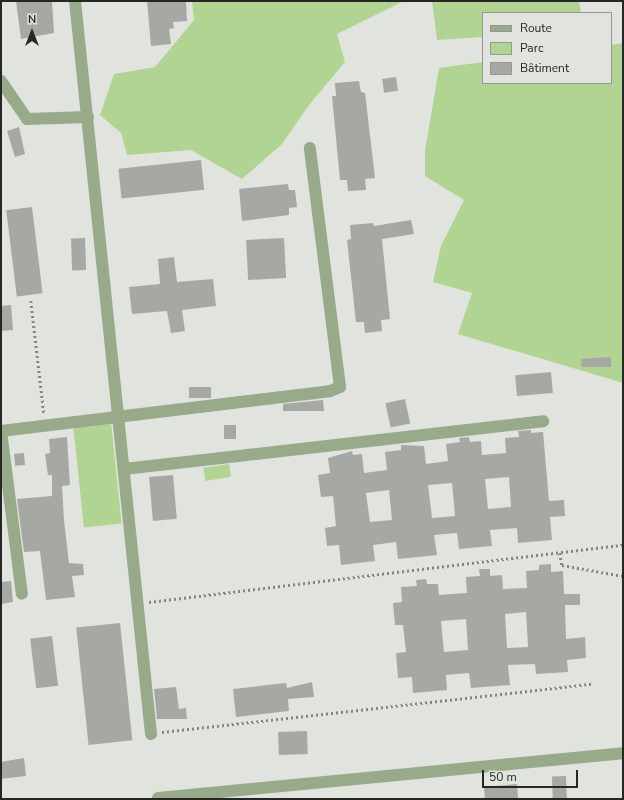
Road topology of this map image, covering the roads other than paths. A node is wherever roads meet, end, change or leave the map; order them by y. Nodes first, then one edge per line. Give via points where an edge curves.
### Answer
1 (75, 1) edge
2 (1, 81) edge
3 (88, 117) junction
4 (310, 148) dead end
5 (119, 418) junction
6 (543, 421) dead end
7 (1, 431) edge
8 (124, 469) junction
9 (22, 594) dead end
10 (151, 734) road end
11 (623, 753) edge
12 (158, 799) edge

1 - 3 street
2 - 3 street via 27,119
3 - 5 street
4 - 5 street via 340,387
5 - 7 street
5 - 8 street
6 - 8 street
7 - 9 street
8 - 10 street
11 - 12 street

